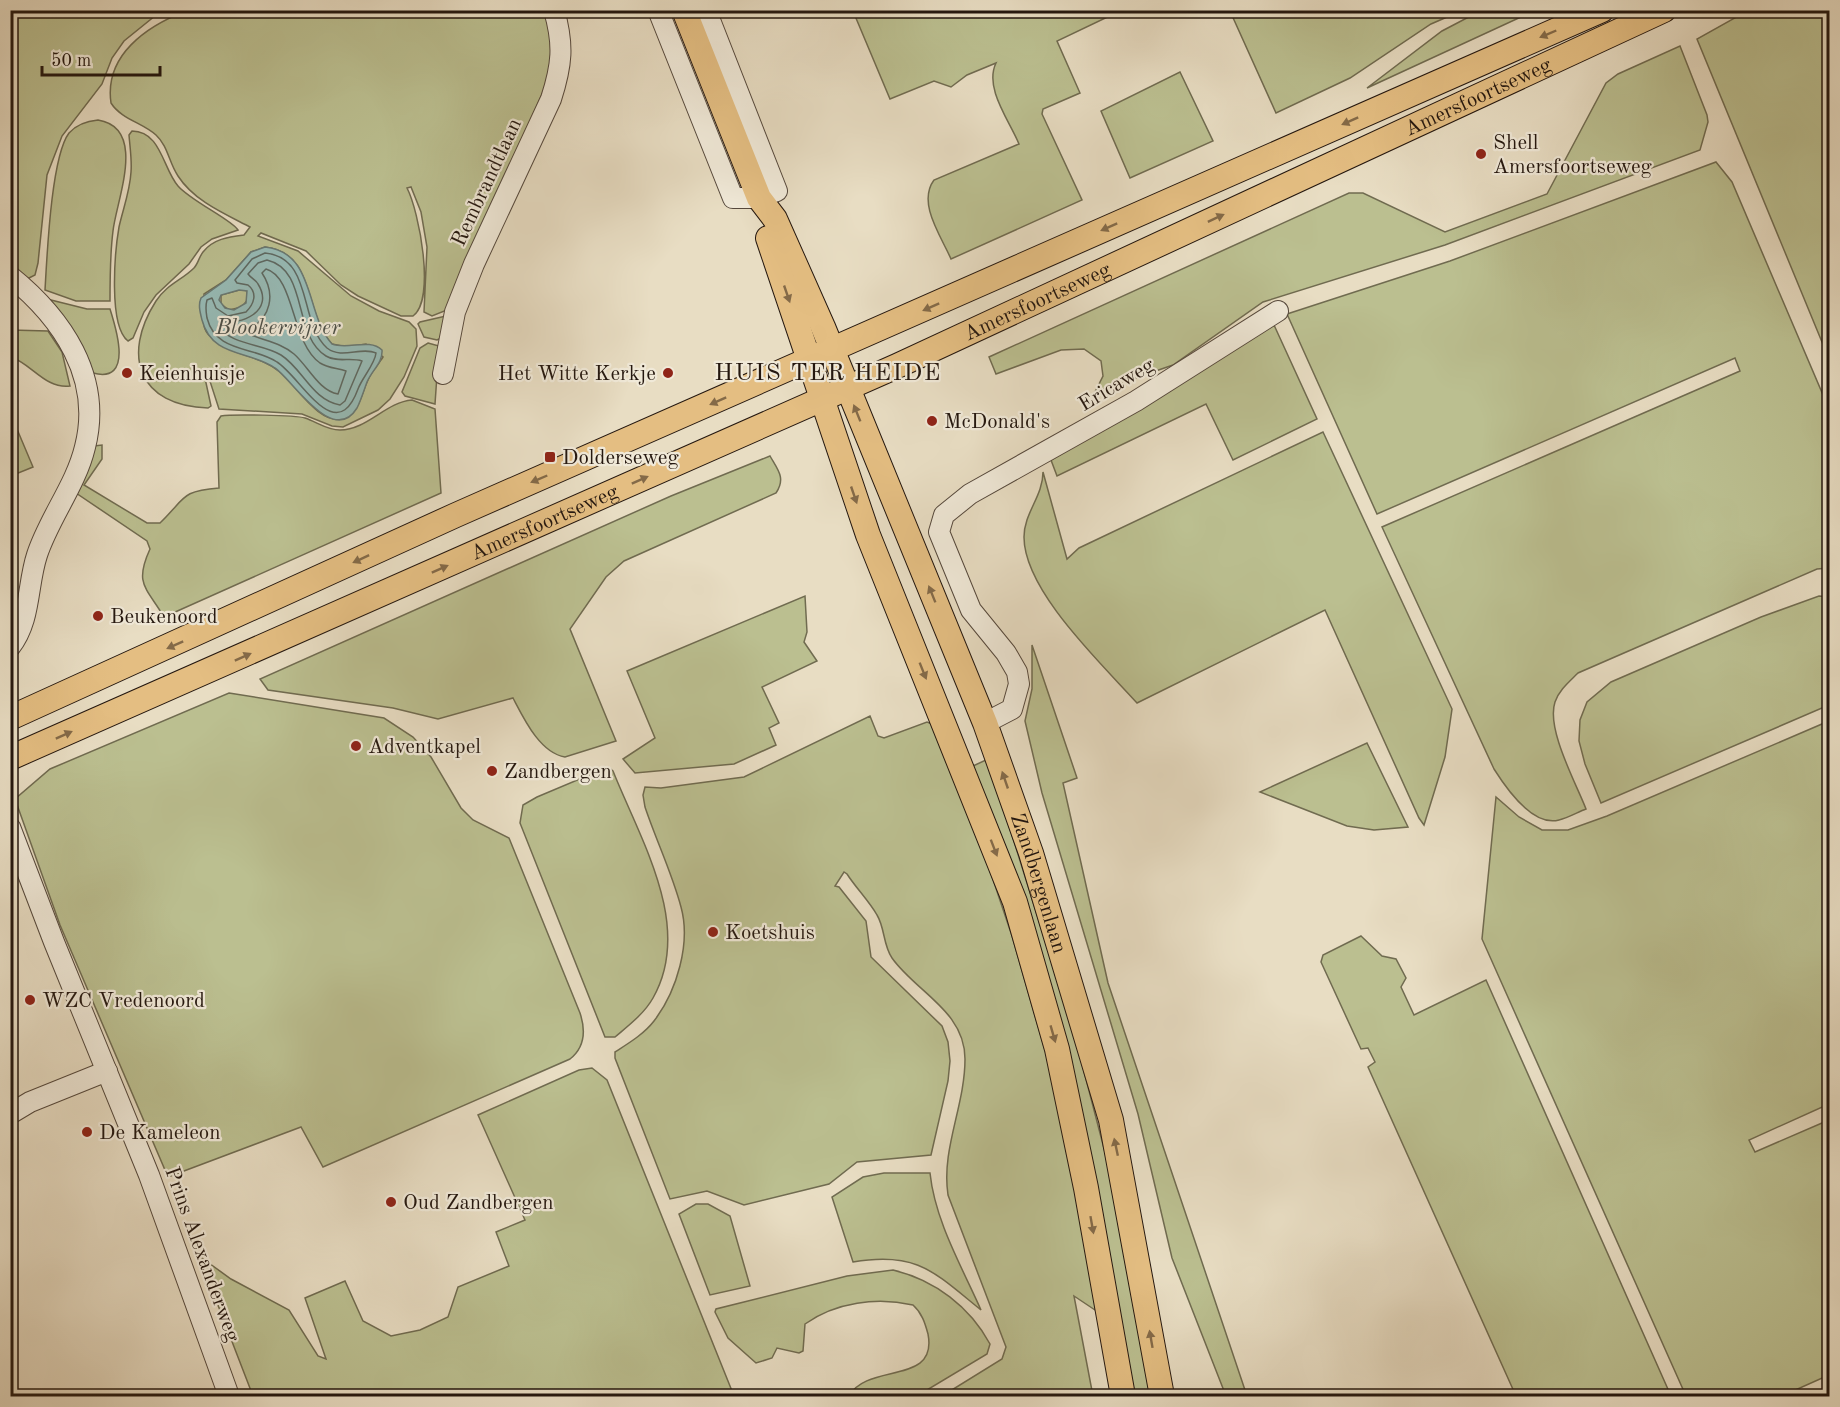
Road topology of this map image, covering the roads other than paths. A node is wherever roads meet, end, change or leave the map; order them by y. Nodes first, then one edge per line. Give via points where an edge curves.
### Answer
1 (554, 10) edge
2 (658, 10) edge
3 (684, 10) edge
4 (706, 10) edge
5 (1602, 10) edge
6 (1664, 10) edge
7 (759, 198) junction
8 (10, 276) edge
9 (1278, 311) dead end
10 (833, 351) junction
11 (810, 361) junction
12 (443, 374) dead end
13 (847, 388) junction
14 (822, 399) junction
15 (10, 646) edge
16 (10, 718) edge
17 (985, 723) junction
18 (950, 735) junction
19 (10, 758) edge
20 (10, 827) edge
21 (107, 1071) junction
22 (10, 1114) edge
23 (230, 1396) edge
24 (1123, 1396) edge
25 (1162, 1396) edge

1 - 12 street, Rembrandtlaan via 563,52 559,76 455,312
2 - 7 street via 733,198
3 - 7 main road
4 - 7 street via 777,191
5 -> 10 main road, Amersfoortseweg
13 -> 6 main road, Amersfoortseweg
7 - 10 main road via 775,219
7 -> 11 main road via 760,214
8 - 15 street via 32,293 75,349 86,387 88,420 86,446 37,555 25,619
9 - 17 street, Ericaweg via 1136,400 970,494 944,515 939,532 971,610 1017,672 1019,684 1012,709
10 - 11 main road, Amersfoortseweg
10 - 13 main road, Zandbergenlaan
11 - 14 main road, Zandbergenlaan
11 -> 16 main road, Amersfoortseweg via 456,515
13 - 14 main road, Amersfoortseweg
17 -> 13 main road, Zandbergenlaan
14 -> 18 main road, Zandbergenlaan via 868,535
19 -> 14 main road, Amersfoortseweg
17 - 18 main road
25 -> 17 main road, Zandbergenlaan via 1111,1120 1030,853
18 -> 24 main road, Zandbergenlaan via 1015,902 1058,1049
20 - 21 street, Prins Alexanderweg
21 - 22 street
21 - 23 street, Prins Alexanderweg

